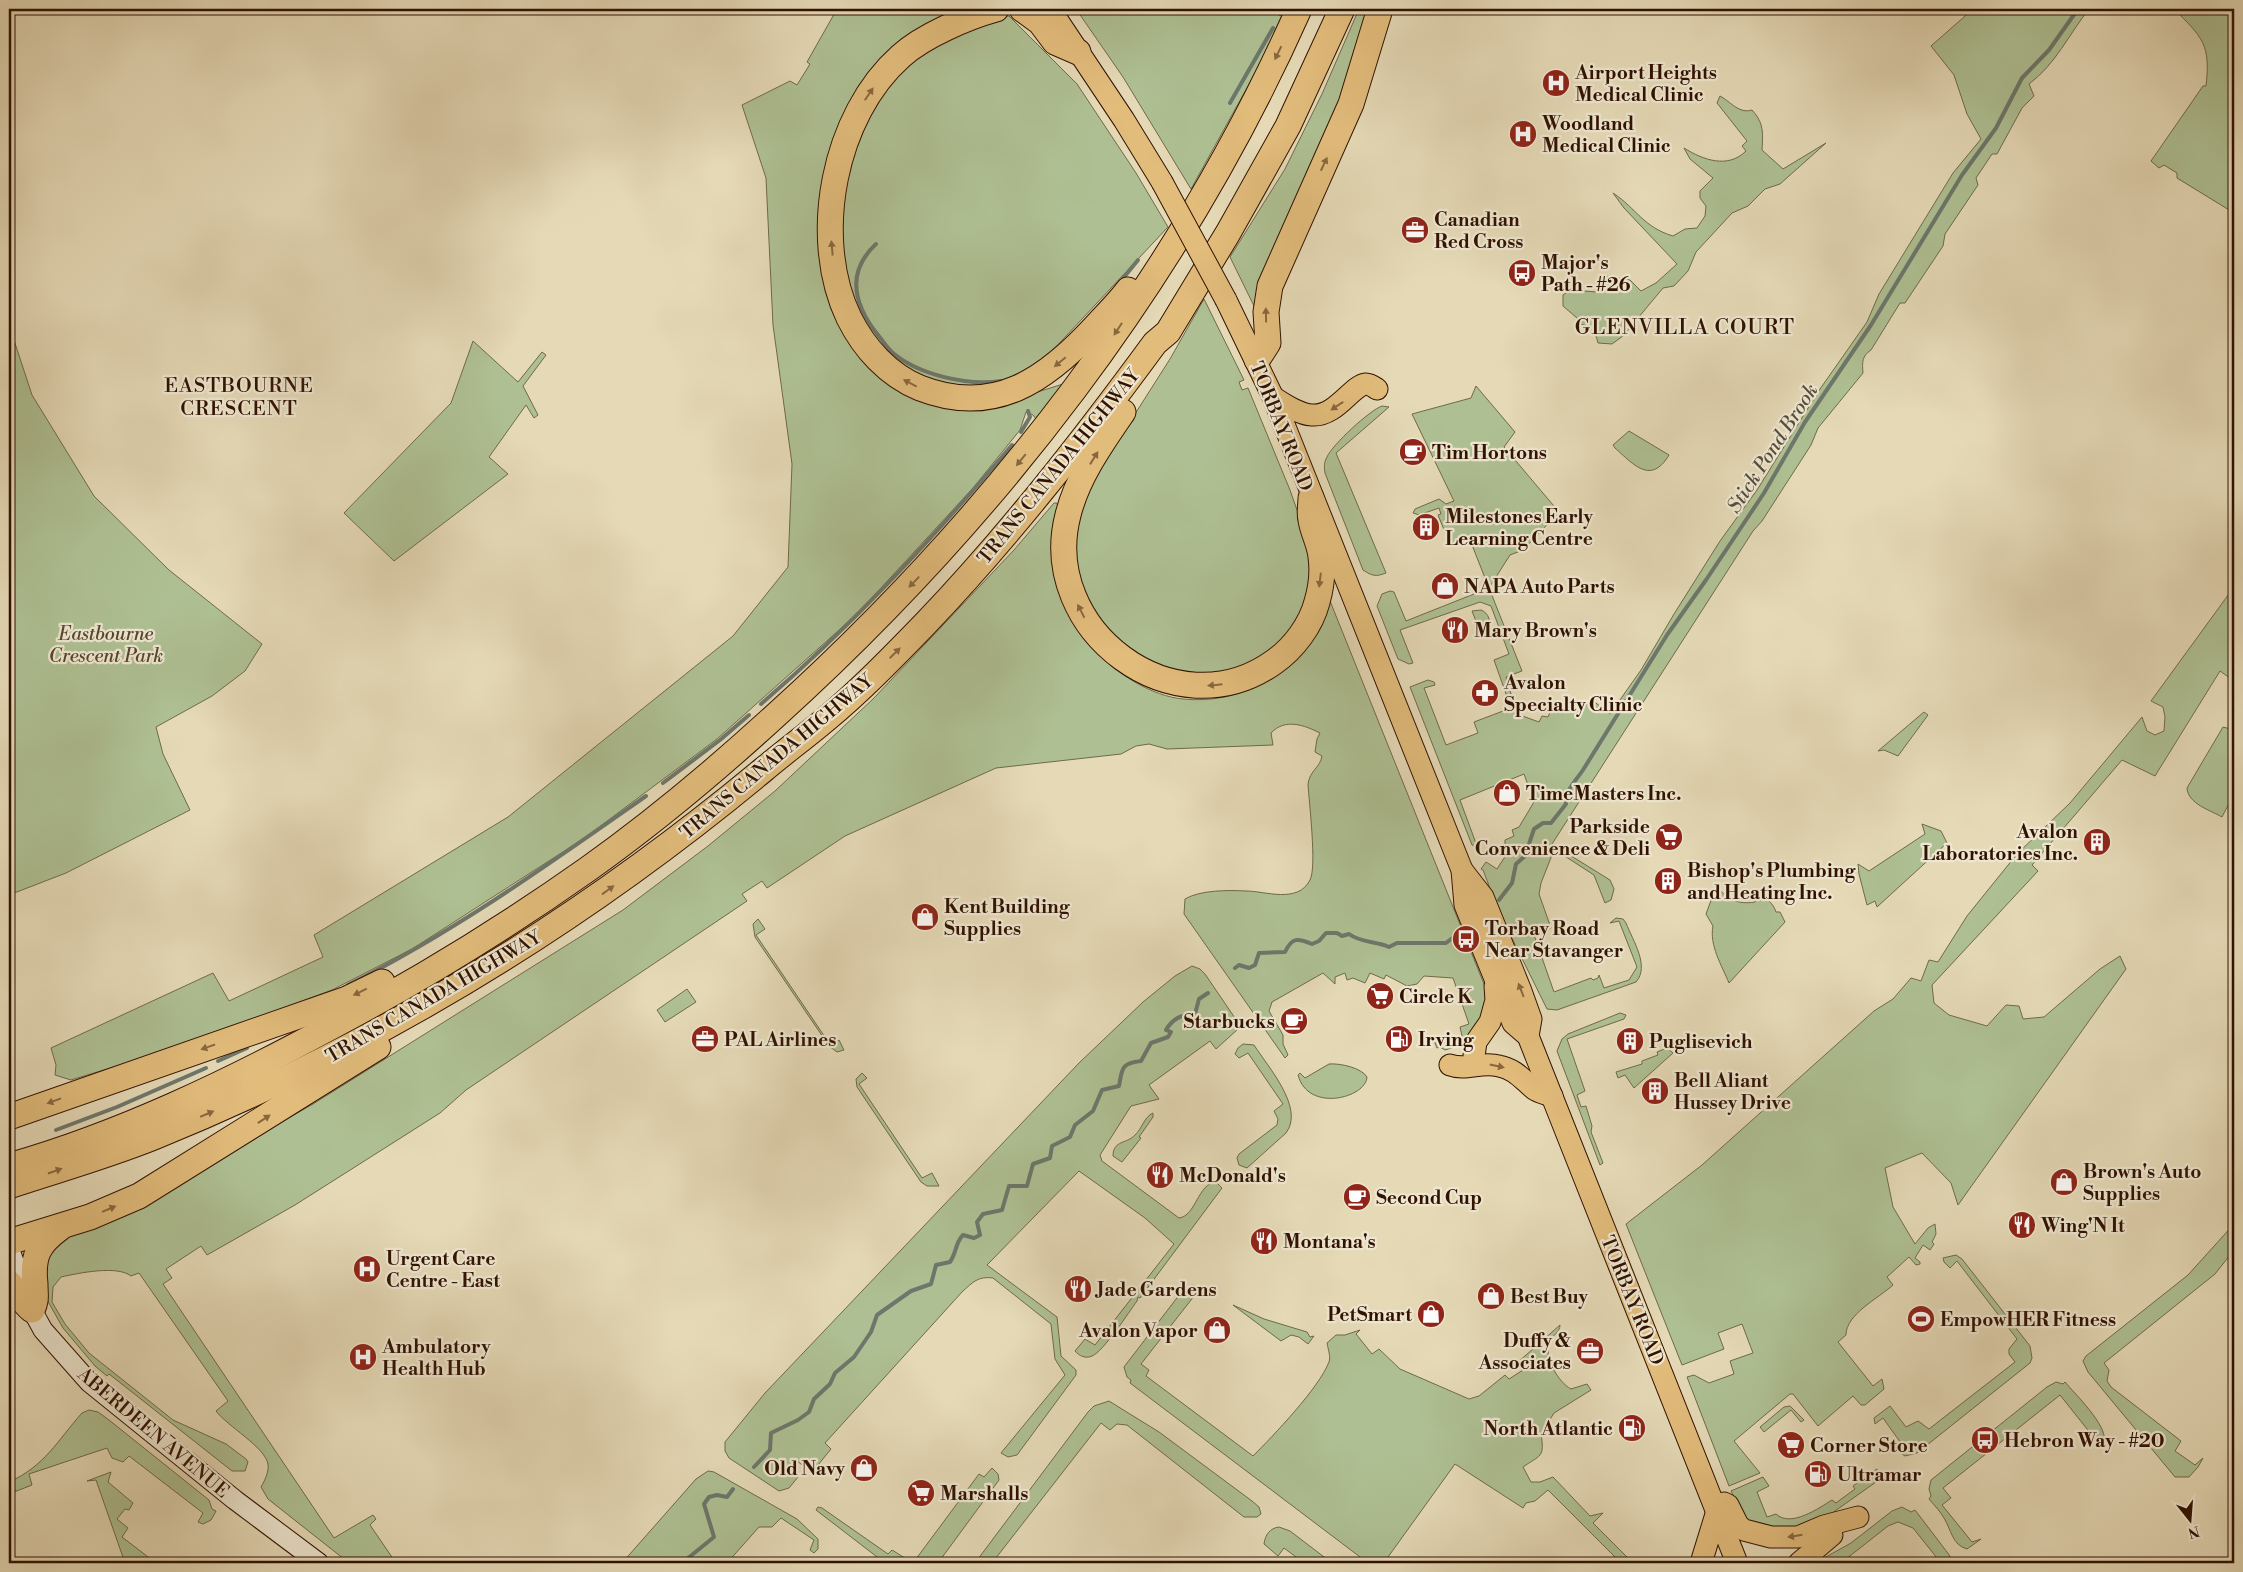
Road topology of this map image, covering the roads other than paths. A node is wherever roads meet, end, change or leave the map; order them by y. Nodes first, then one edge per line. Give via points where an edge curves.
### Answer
1 (996, 9) edge
2 (1022, 9) edge
3 (1050, 9) edge
4 (1299, 9) edge
5 (1342, 9) edge
6 (1380, 9) edge
7 (1078, 52) junction
8 (1223, 162) junction
9 (1168, 332) junction
10 (1256, 360) junction
11 (1377, 389) dead end
12 (1273, 397) junction
13 (1311, 498) junction
14 (588, 869) junction
15 (1462, 870) junction
16 (582, 908) junction
17 (1497, 981) junction
18 (1528, 1036) junction
19 (1474, 1056) dead end
20 (1450, 1065) dead end
21 (1552, 1096) junction
22 (9, 1117) edge
23 (9, 1166) edge
24 (9, 1186) edge
25 (63, 1226) junction
26 (9, 1242) edge
27 (9, 1248) edge
28 (9, 1283) edge
29 (32, 1310) junction
30 (1715, 1505) junction
31 (1858, 1517) dead end
32 (1832, 1535) dead end
33 (319, 1563) edge
34 (1701, 1563) edge
35 (1738, 1563) edge
36 (1799, 1563) edge

8 -> 1 highway via 1125,294 1072,352 1043,376 1003,393 968,399 932,392 896,375 858,335 839,290 831,229 838,165 856,115 869,92 902,56 943,31
2 - 7 highway via 1040,22 1055,42
3 - 7 main road, TORBAY ROAD
4 -> 8 highway, TRANS CANADA HIGHWAY
5 - 9 highway, TRANS CANADA HIGHWAY via 1288,126
10 -> 6 highway via 1268,343 1266,312 1270,286 1351,104
7 - 10 main road, TORBAY ROAD, bridge via 1162,182
8 -> 14 highway, TRANS CANADA HIGHWAY via 1110,341 1022,458 936,559 838,659 738,749
13 -> 9 highway via 1310,519 1321,556 1317,602 1308,626 1288,651 1270,666 1228,684 1175,684 1139,670 1097,634 1086,620 1068,577 1064,538 1067,516 1088,468 1166,347
16 -> 9 highway, TRANS CANADA HIGHWAY via 722,804 827,718 876,673 1011,529 1069,459 1156,343
10 - 12 main road, TORBAY ROAD
11 -> 12 main road via 1363,385 1336,407 1314,416 1295,410
12 - 13 main road, TORBAY ROAD
13 - 15 main road, TORBAY ROAD
14 -> 22 highway via 416,965 347,999
14 - 23 highway, TRANS CANADA HIGHWAY via 391,995 275,1057 120,1128 58,1152
15 - 17 main road, TORBAY ROAD via 1465,905
18 -> 15 main road, TORBAY ROAD via 1531,1019 1521,990 1483,897
24 -> 16 highway, TRANS CANADA HIGHWAY via 149,1139 271,1085 480,974
25 -> 16 highway via 139,1196 217,1149 457,998
17 - 18 main road, TORBAY ROAD via 1513,1023
17 - 19 main road via 1490,1022 1476,1042
18 - 21 main road, TORBAY ROAD
20 -> 21 main road via 1460,1069 1482,1064 1500,1066 1519,1074 1535,1090
21 - 30 main road, TORBAY ROAD
25 - 26 highway
25 - 29 highway via 44,1240 37,1253 34,1266 38,1298
27 - 29 main road, ABERDEEN AVENUE
28 - 29 highway
29 - 33 main road, ABERDEEN AVENUE via 43,1330 90,1382 235,1500
31 -> 30 main road via 1798,1537 1771,1537 1744,1530 1728,1505
30 - 34 main road
30 - 35 main road, TORBAY ROAD
32 - 36 main road

